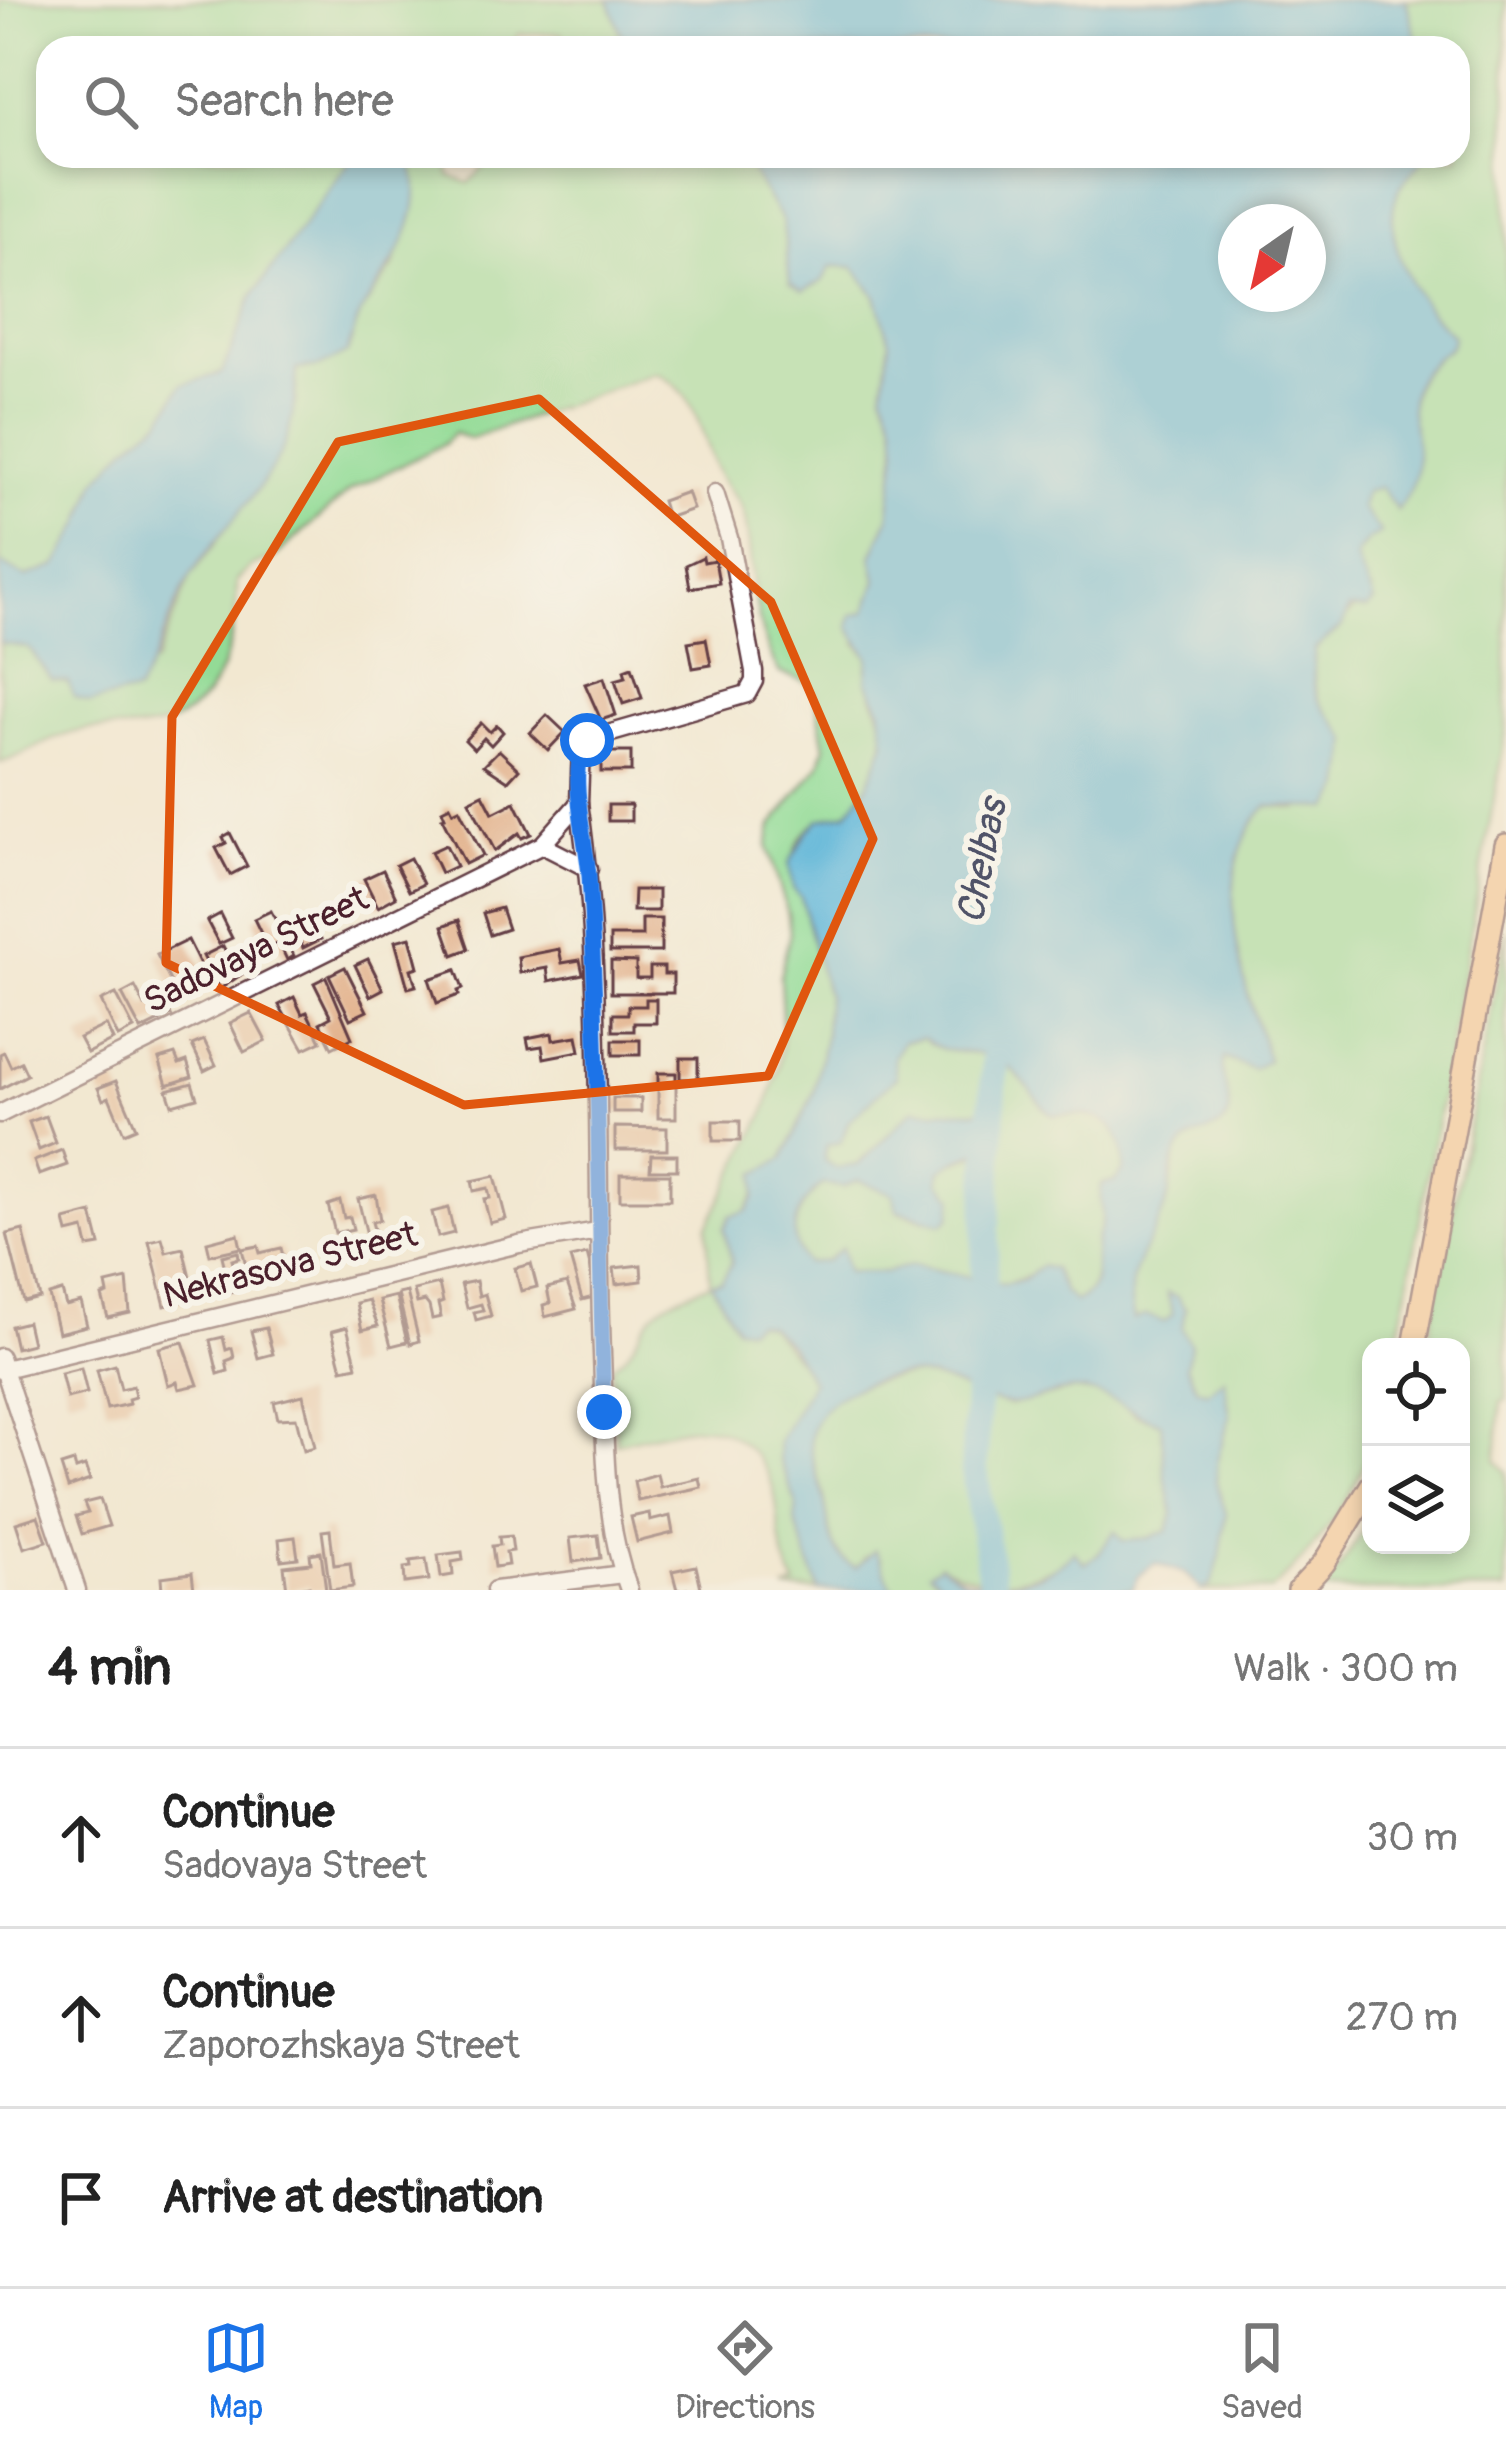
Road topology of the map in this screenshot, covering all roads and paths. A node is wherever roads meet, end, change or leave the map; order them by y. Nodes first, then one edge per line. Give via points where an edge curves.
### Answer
1 (716, 494) dead end
2 (579, 802) junction
3 (542, 845) junction
4 (1506, 845) edge
5 (589, 869) junction
6 (0, 1114) edge
7 (598, 1231) junction
8 (1416, 1338) edge
9 (1, 1365) edge
10 (1362, 1501) edge
11 (626, 1582) edge
12 (76, 1590) edge
13 (495, 1590) edge
14 (1299, 1590) edge

1 - 2 street via 752,689 587,740
2 - 3 street, Sadovaya Street
2 - 5 street
3 - 5 street
3 - 6 street, Sadovaya Street
4 - 8 main road
5 - 7 street
7 - 9 street, Nekrasova Street
7 - 11 street via 604,1412
9 - 12 street
10 - 14 main road
11 - 13 street

